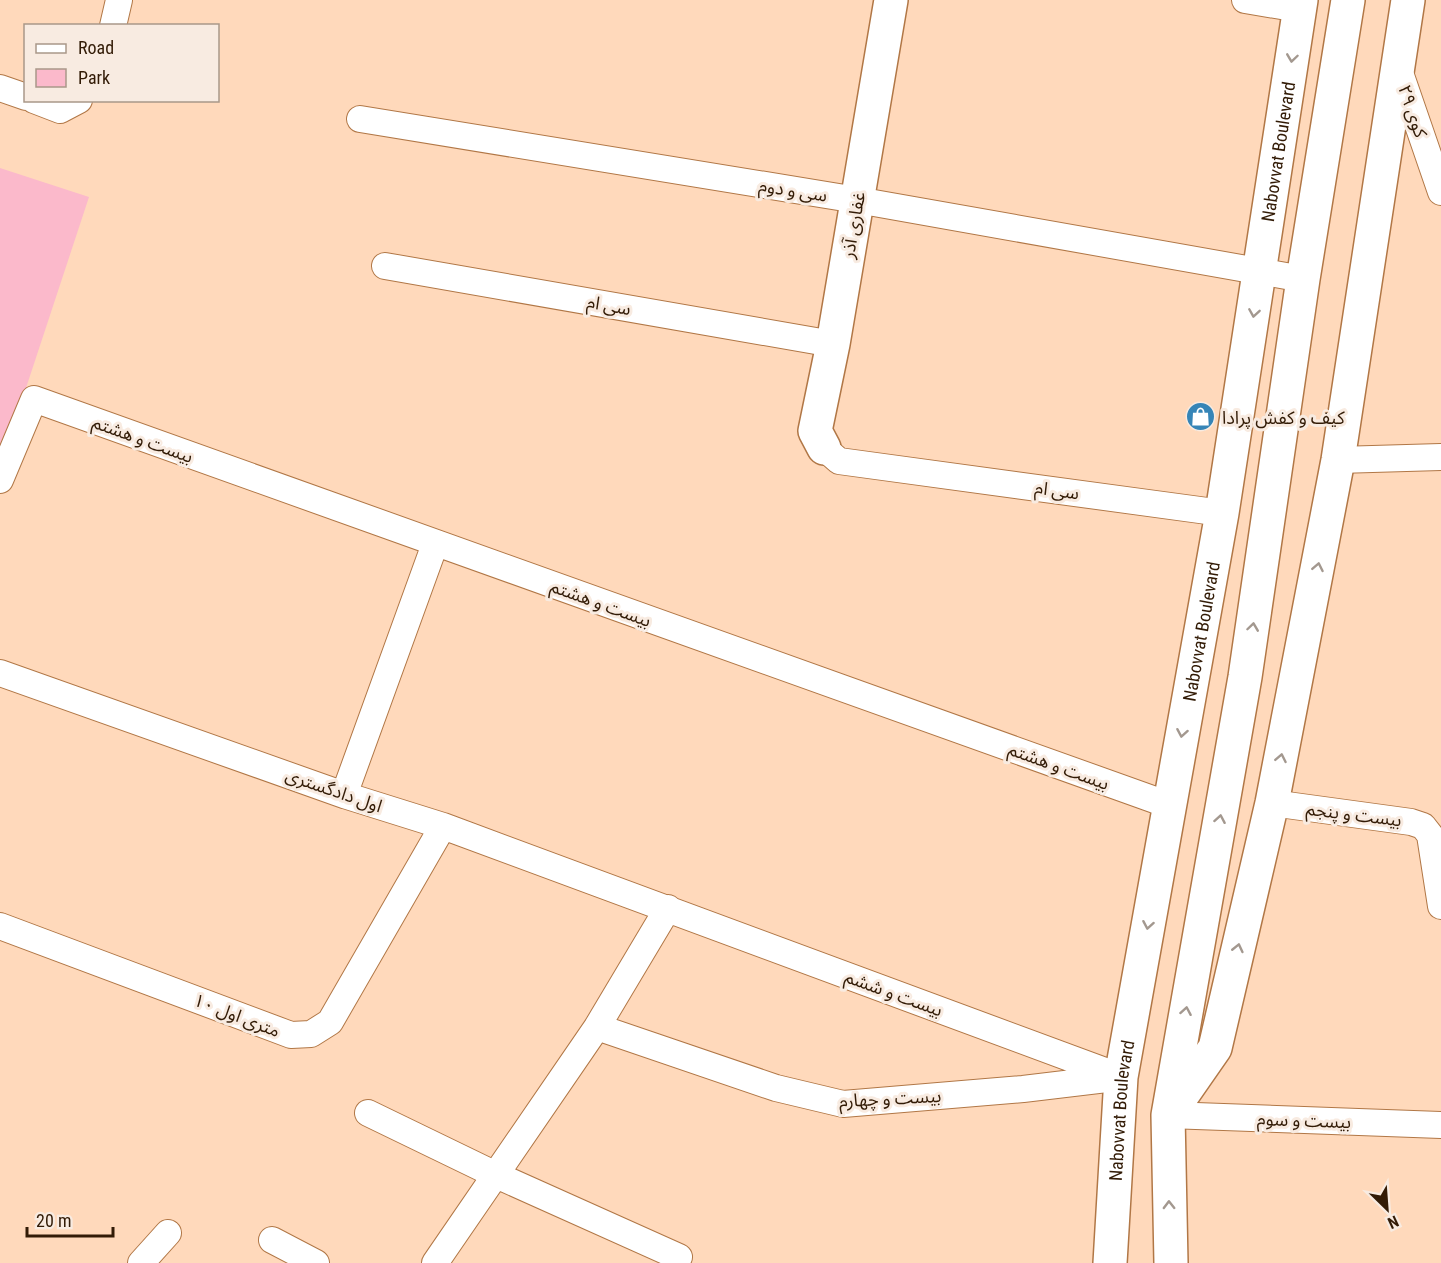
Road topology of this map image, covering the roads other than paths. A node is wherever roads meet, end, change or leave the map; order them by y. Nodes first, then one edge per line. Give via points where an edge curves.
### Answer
1 (119, 0) edge
2 (891, 0) edge
3 (1245, 0) edge
4 (1348, 0) edge
5 (1408, 0) edge
6 (1300, 4) edge
7 (113, 24) edge
8 (1397, 65) junction
9 (0, 88) edge
10 (24, 97) edge
11 (39, 102) edge
12 (75, 102) edge
13 (360, 119) dead end
14 (1441, 192) edge
15 (857, 200) junction
16 (385, 266) dead end
17 (1260, 272) junction
18 (1303, 279) junction
19 (833, 344) junction
20 (824, 448) joint
21 (1441, 457) edge
22 (1338, 460) junction
23 (0, 480) edge
24 (1222, 513) junction
25 (435, 544) junction
26 (0, 674) edge
27 (344, 795) junction
28 (1272, 803) junction
29 (1169, 805) junction
30 (444, 826) junction
31 (1441, 906) edge
32 (668, 908) junction
33 (0, 926) edge
34 (597, 1027) junction
35 (1121, 1077) junction
36 (368, 1113) dead end
37 (1168, 1115) junction
38 (1441, 1125) edge
39 (496, 1175) junction
40 (168, 1233) dead end
41 (272, 1240) dead end
42 (679, 1257) dead end
43 (141, 1263) edge
44 (316, 1263) edge
45 (435, 1263) edge
46 (1110, 1263) edge
47 (1171, 1263) edge

1 - 7 street
2 - 15 main road, غفاری آذر
3 - 6 street
4 - 18 main road
5 - 8 main road
6 -> 17 main road, Nabovvat Boulevard
8 - 14 street, کوی ۲۹
8 - 22 main road
9 - 10 street
11 - 12 street via 60,110
13 - 15 street, سی و دوم
15 - 17 street, سی و دوم
15 - 19 main road, غفاری آذر
16 - 19 street, سی ام
17 - 18 street, سی و دوم
17 -> 24 main road, Nabovvat Boulevard
37 -> 18 main road via 1245,677
19 - 20 main road, غفاری آذر via 815,431
20 - 24 street, سی ام via 839,461
21 - 22 street
28 -> 22 main road
23 - 25 street, بیست و هشتم via 34,399
24 -> 29 main road, Nabovvat Boulevard
25 - 27 street
25 - 29 street, بیست و هشتم
26 - 27 street, اول دادگستری
27 - 30 street, اول دادگستری
28 - 31 street, بیست و پنجم via 1423,826 1430,835
37 -> 28 main road via 1215,1048
29 -> 35 main road, Nabovvat Boulevard
30 - 32 street, اول دادگستری
30 - 33 street, ۱۰ متری اول via 330,1022 311,1034 291,1035
32 - 34 street
32 - 35 street, بیست و ششم
34 - 35 street, بیست و چهارم via 776,1088 843,1104
34 - 39 street
35 - 46 main road, Nabovvat Boulevard
36 - 39 street
37 - 38 street, بیست و سوم
47 -> 37 main road
39 - 42 street
39 - 45 street
40 - 43 street
41 - 44 street

